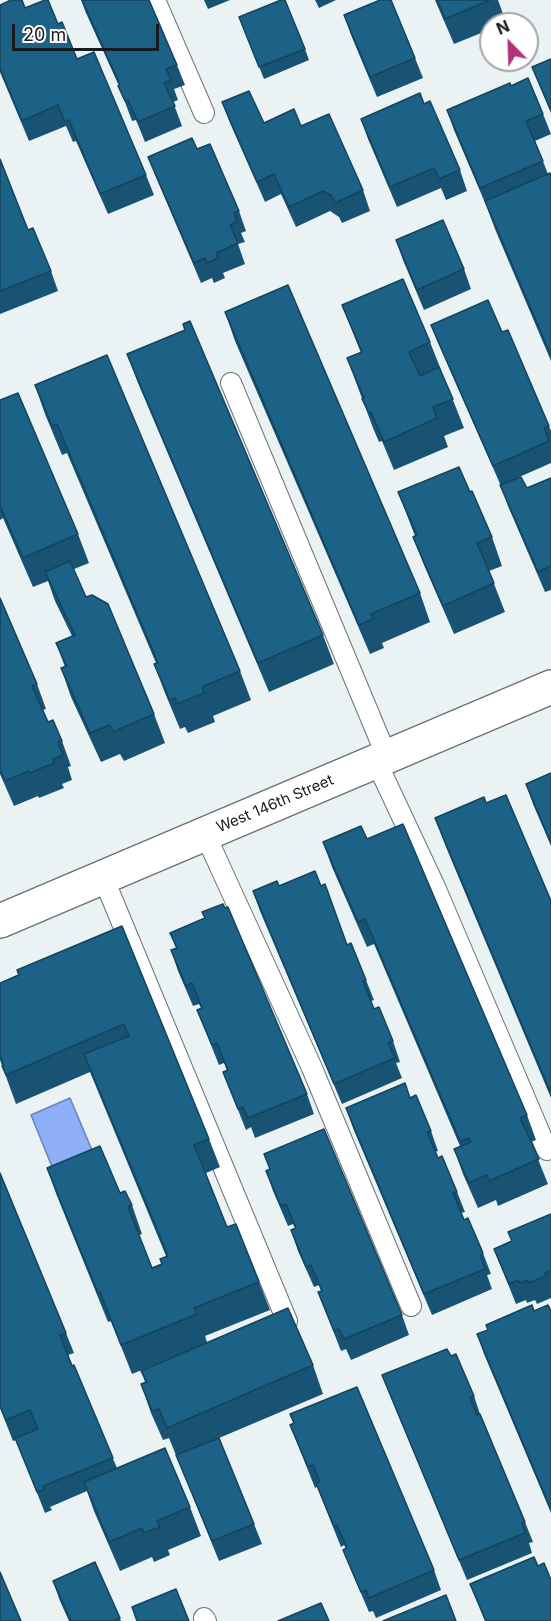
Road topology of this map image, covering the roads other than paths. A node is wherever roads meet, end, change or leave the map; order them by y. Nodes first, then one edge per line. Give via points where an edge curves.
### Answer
1 (155, 0) edge
2 (204, 113) dead end
3 (231, 383) dead end
4 (551, 687) edge
5 (382, 759) junction
6 (205, 834) junction
7 (103, 877) junction
8 (0, 921) edge
9 (547, 1150) dead end
10 (411, 1306) dead end
11 (255, 1335) edge

1 - 2 lane
3 - 5 lane
4 - 5 street, West 146th Street
5 - 6 street, West 146th Street
5 - 9 lane
6 - 7 street, West 146th Street
6 - 10 lane via 312,1068
7 - 8 street, West 146th Street
7 - 11 lane via 287,1321

